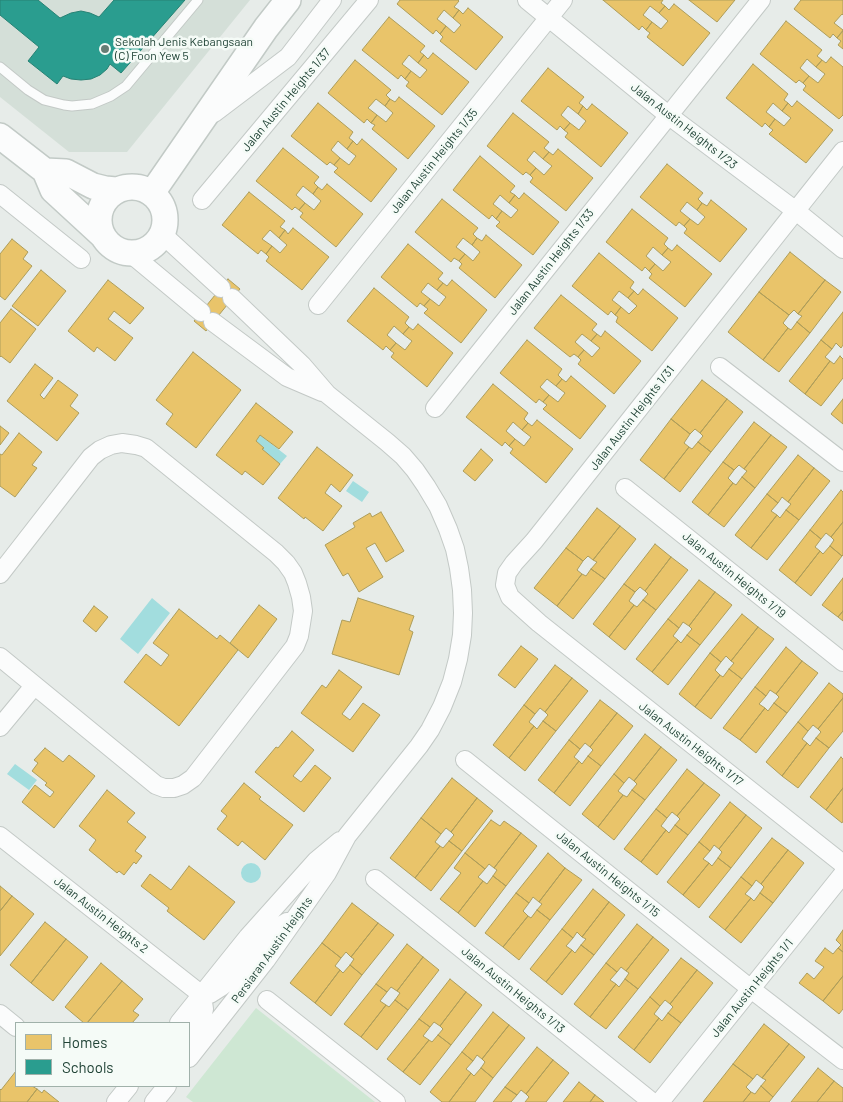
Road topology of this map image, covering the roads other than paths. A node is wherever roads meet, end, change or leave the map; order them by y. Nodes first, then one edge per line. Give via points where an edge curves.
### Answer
1 (198, 0) edge
2 (288, 0) edge
3 (332, 0) edge
4 (369, 0) edge
5 (527, 0) edge
6 (563, 0) edge
7 (761, 0) edge
8 (549, 18) junction
9 (0, 67) edge
10 (668, 115) junction
11 (202, 122) junction
12 (0, 136) edge
13 (843, 151) edge
14 (45, 171) junction
15 (116, 190) junction
16 (152, 193) junction
17 (0, 194) edge
18 (202, 200) dead end
19 (796, 211) junction
20 (162, 234) junction
21 (103, 236) junction
22 (843, 249) edge
23 (130, 253) junction
24 (81, 259) dead end
25 (318, 304) dead end
26 (720, 366) dead end
27 (327, 394) junction
28 (435, 408) dead end
29 (843, 462) edge
30 (625, 488) dead end
31 (0, 574) edge
32 (540, 623) joint
33 (0, 657) edge
34 (843, 662) edge
35 (34, 686) junction
36 (0, 727) edge
37 (465, 760) dead end
38 (0, 836) edge
39 (346, 836) junction
40 (843, 864) edge
41 (843, 874) edge
42 (375, 878) dead end
43 (296, 918) junction
44 (751, 989) junction
45 (202, 995) junction
46 (267, 1000) dead end
47 (0, 1014) edge
48 (180, 1022) edge
49 (15, 1026) edge
50 (190, 1040) edge
51 (190, 1057) edge
52 (843, 1060) edge
53 (128, 1087) edge
54 (116, 1102) edge
55 (396, 1102) edge
56 (652, 1102) edge
57 (660, 1102) edge

1 - 9 lane via 126,86 97,102 72,106 44,100
2 - 11 street
3 - 11 street via 288,57
4 - 18 street, Jalan Austin Heights 1/37
5 - 8 street, Jalan Austin Heights 1/23
6 - 8 street, Jalan Austin Heights 1/35
7 - 10 street, Jalan Austin Heights 1/33
8 - 10 street, Jalan Austin Heights 1/23
8 - 25 street, Jalan Austin Heights 1/35
10 - 19 street, Jalan Austin Heights 1/23
10 - 28 street, Jalan Austin Heights 1/33
11 - 16 street
12 - 14 street
13 - 19 street, Jalan Austin Heights 1/31
14 - 15 street via 66,172 93,186
14 - 21 street via 53,190
15 - 16 street via 134,186
15 - 21 street via 108,196 99,215
16 - 20 street via 163,207 165,225
17 - 24 street
19 - 22 street, Jalan Austin Heights 1/23
19 - 32 street, Jalan Austin Heights 1/31 via 534,542 506,572 505,585 510,597
20 - 23 street via 149,249
20 - 27 street, Persiaran Austin Heights via 302,365
21 - 23 street via 119,251
23 - 27 street, Persiaran Austin Heights via 207,317 288,377
26 - 29 street
27 - 39 street, Persiaran Austin Heights via 403,456 426,486 448,529 456,555 464,613 452,682 430,730
30 - 34 street, Jalan Austin Heights 1/19
31 - 35 street via 91,457 111,445 122,443 146,448 276,553 297,583 303,610 295,646 193,778 184,785 174,788 156,785
32 - 40 street, Jalan Austin Heights 1/17
33 - 35 street
35 - 36 street
37 - 44 street, Jalan Austin Heights 1/15
38 - 45 street, Jalan Austin Heights 2
39 - 43 street, Persiaran Austin Heights via 327,873
39 - 45 street, Persiaran Austin Heights via 316,861 248,937
41 - 44 street, Jalan Austin Heights 1/1
42 - 56 street, Jalan Austin Heights 1/13
43 - 45 street via 276,928 263,940 232,978 211,994
43 - 51 street, Persiaran Austin Heights
44 - 52 street, Jalan Austin Heights 1/15
44 - 57 street, Jalan Austin Heights 1/1
45 - 48 street, Persiaran Austin Heights
45 - 50 street via 204,1009 201,1021
46 - 55 street
47 - 49 street
53 - 54 street

